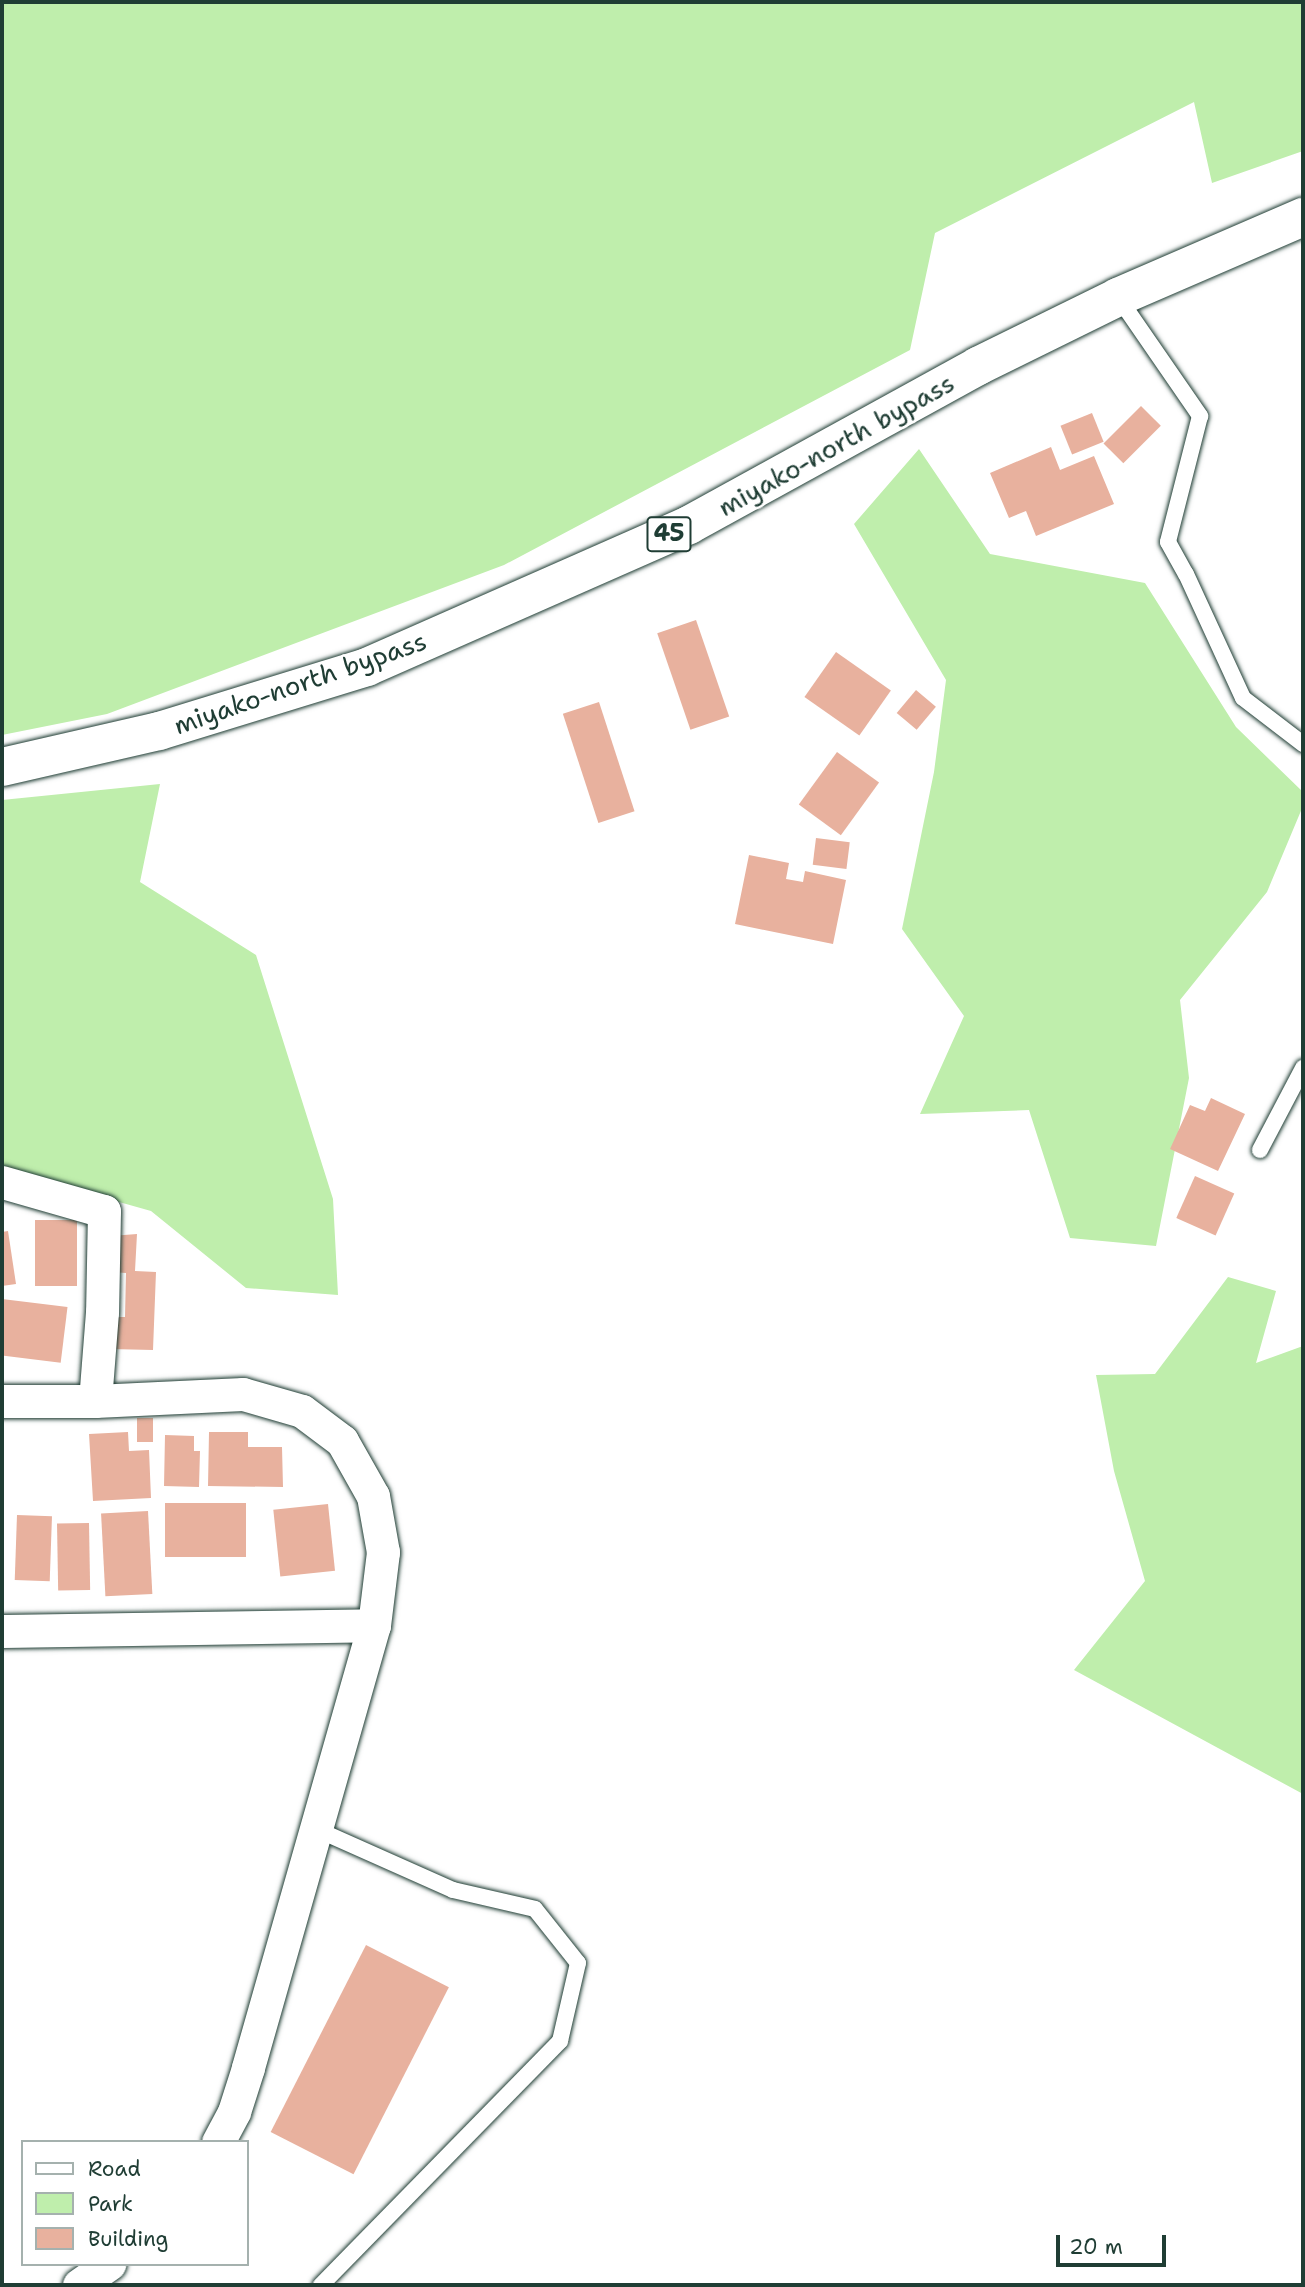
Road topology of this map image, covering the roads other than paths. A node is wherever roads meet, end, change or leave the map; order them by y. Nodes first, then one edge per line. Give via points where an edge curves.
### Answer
1 (1303, 217) edge
2 (1118, 297) junction
3 (1303, 744) edge
4 (2, 767) edge
5 (1303, 1068) edge
6 (1260, 1150) dead end
7 (2, 1182) edge
8 (2, 1401) edge
9 (95, 1401) junction
10 (373, 1625) junction
11 (2, 1631) edge
12 (316, 1829) junction
13 (219, 2140) edge
14 (105, 2266) edge
15 (79, 2285) edge
16 (321, 2285) edge

1 - 2 highway, miyako-north bypass / 45
2 - 3 lane via 1200,416 1168,542 1243,698
2 - 4 highway, miyako-north bypass / 45 via 978,366 689,525 367,667 159,732
5 - 6 lane
7 - 9 street via 104,1211
8 - 9 street
9 - 10 street via 243,1394 302,1411 342,1441 373,1496 383,1552
10 - 11 street
10 - 12 street
12 - 13 street via 234,2112
12 - 16 lane via 453,1890 535,1909 579,1963 560,2041
14 - 15 street

